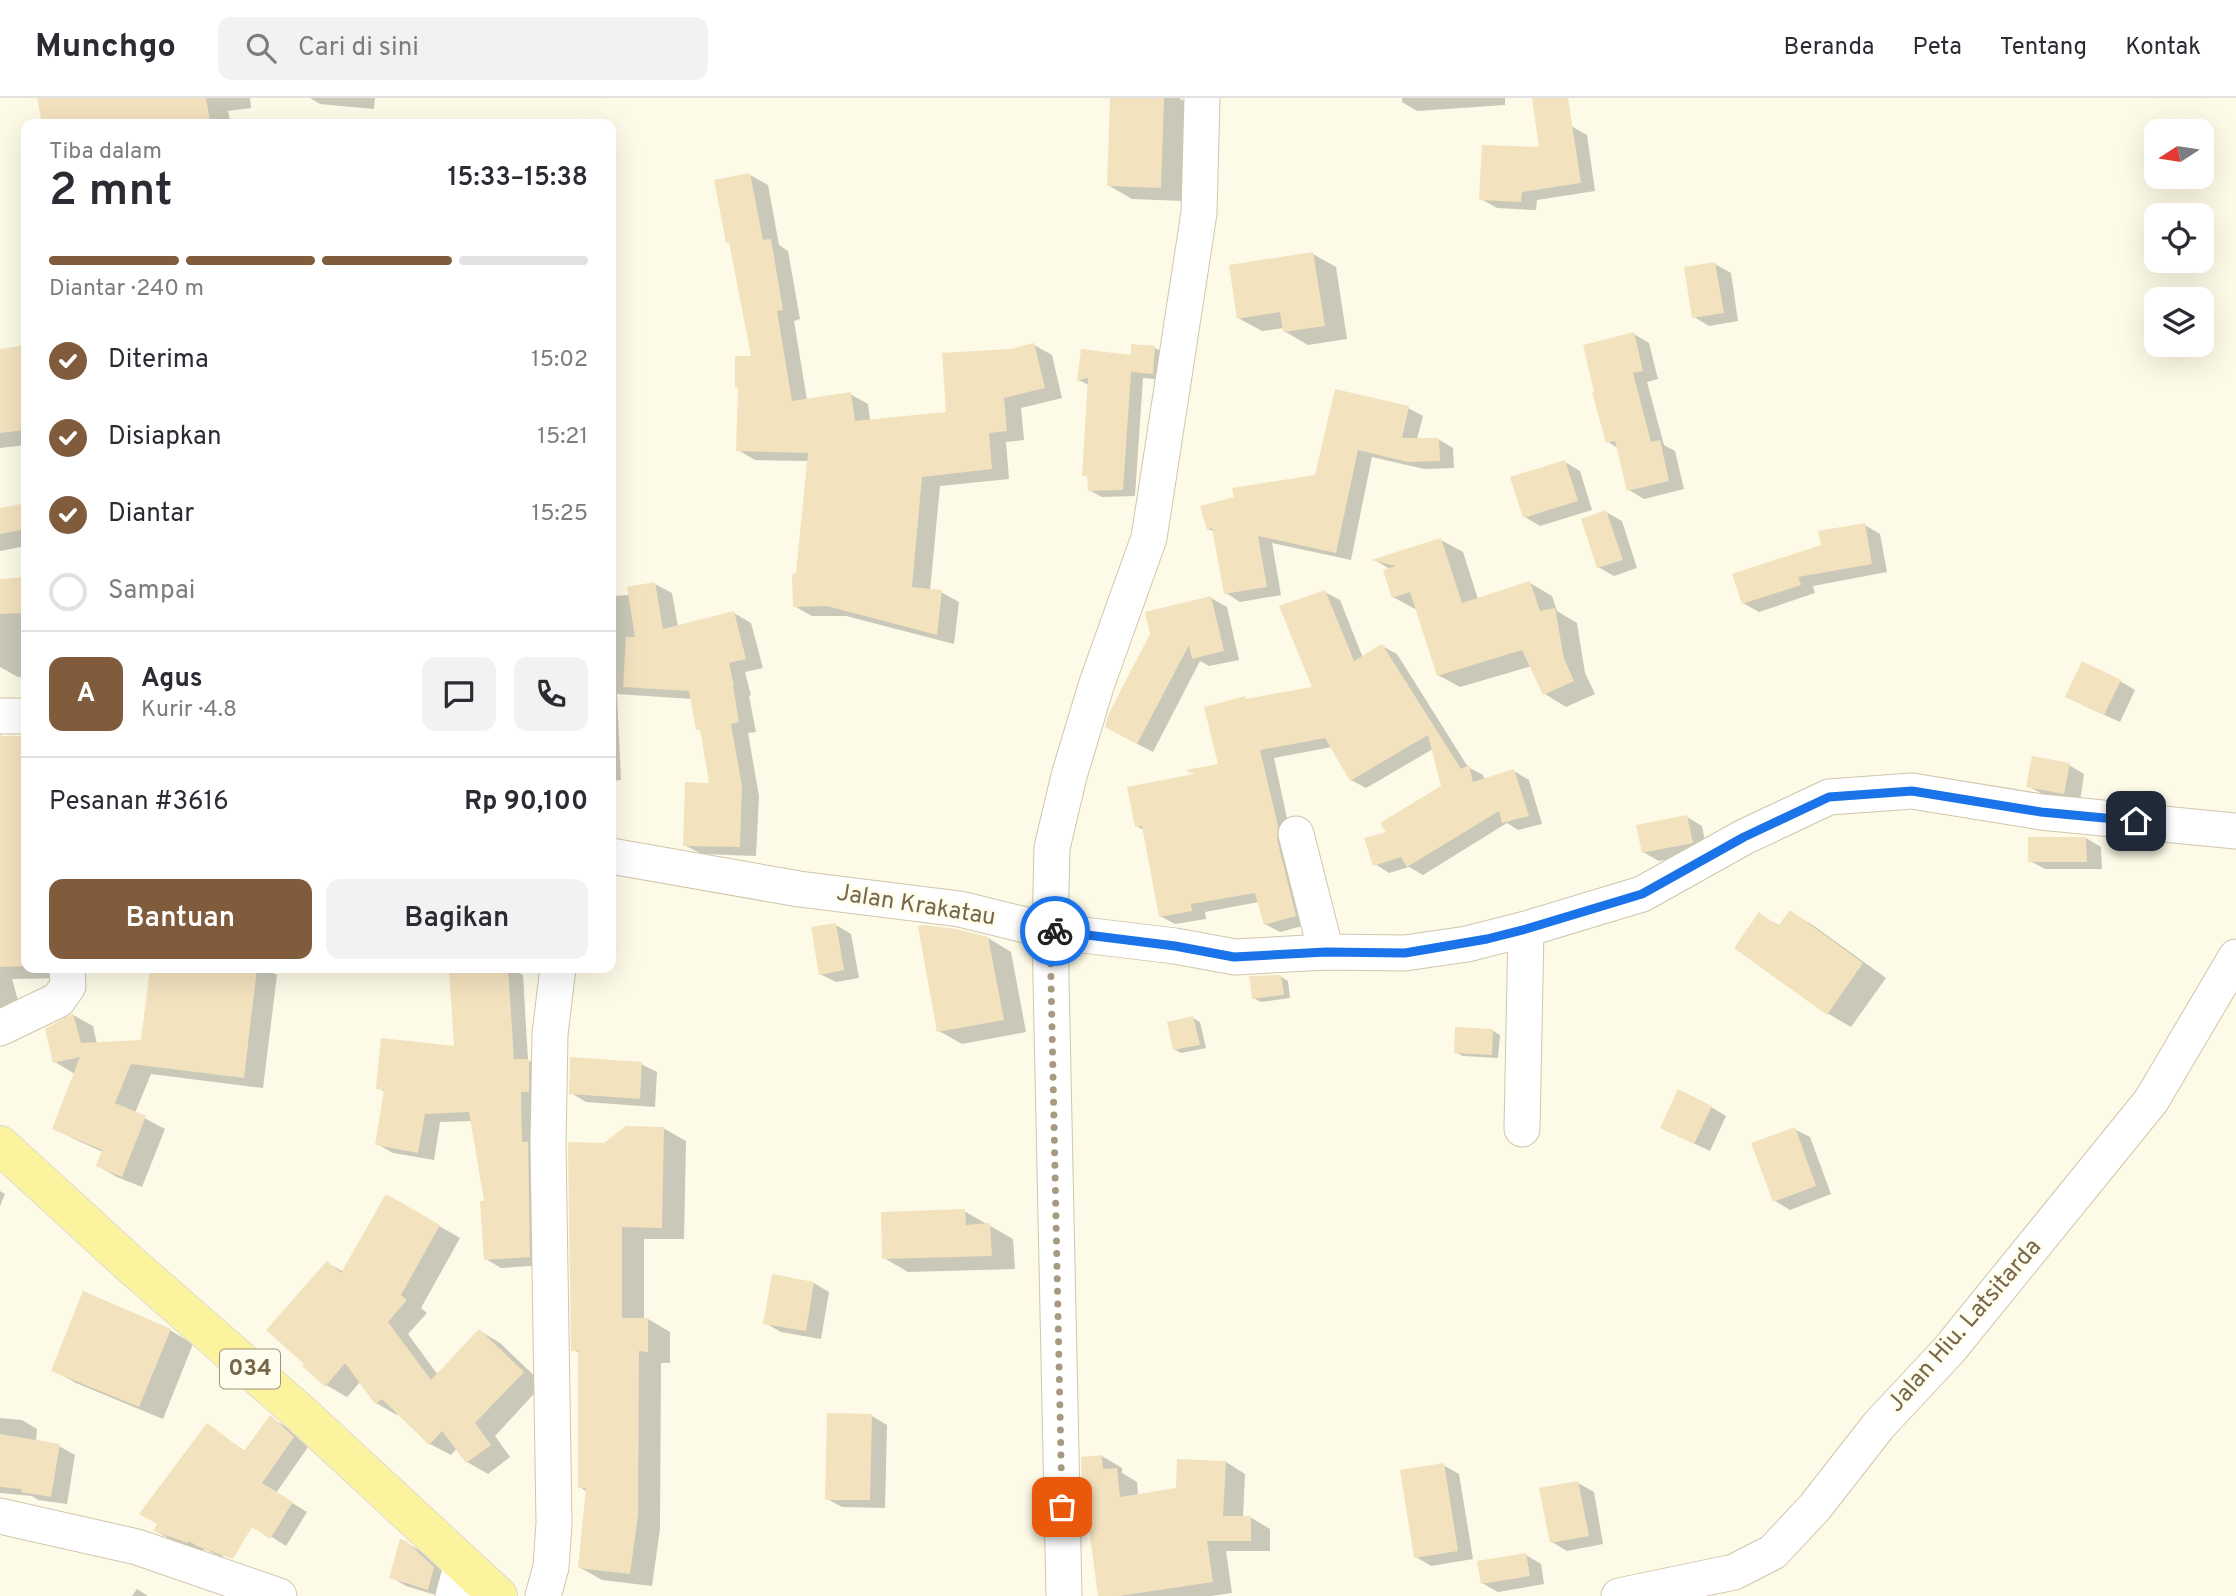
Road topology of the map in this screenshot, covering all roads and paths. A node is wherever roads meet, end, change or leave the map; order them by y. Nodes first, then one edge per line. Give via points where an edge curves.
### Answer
1 (1202, 98) edge
2 (0, 716) edge
3 (21, 716) edge
4 (2236, 831) edge
5 (1296, 834) dead end
6 (616, 857) edge
7 (1526, 929) junction
8 (1050, 931) junction
9 (1326, 952) junction
10 (2236, 957) edge
11 (67, 973) edge
12 (557, 973) edge
13 (0, 1028) edge
14 (1522, 1129) dead end
15 (0, 1145) edge
16 (0, 1516) edge
17 (457, 1580) edge
18 (279, 1596) edge
19 (498, 1596) edge
20 (543, 1596) edge
21 (1064, 1596) edge
22 (1619, 1596) edge

1 - 8 street via 1199,213 1149,538 1069,776 1052,848
2 - 3 street
4 - 7 street, Jalan Krakatau via 2041,812 1912,791 1829,797 1744,837 1642,894
5 - 9 street
6 - 8 street, Jalan Krakatau via 799,889 960,909
7 - 9 street, Jalan Krakatau via 1405,953
7 - 14 street
8 - 9 street, Jalan Krakatau via 1234,957
8 - 21 street
10 - 22 street, Jalan Hiu. Latsitarda via 2151,1101 1949,1350 1879,1425 1773,1552 1734,1572
11 - 13 street via 68,986 58,1000
12 - 20 street via 550,1034 548,1144 554,1523 551,1567
15 - 17 main road, 034 via 297,1410
16 - 18 street via 137,1547
17 - 19 main road, 034

